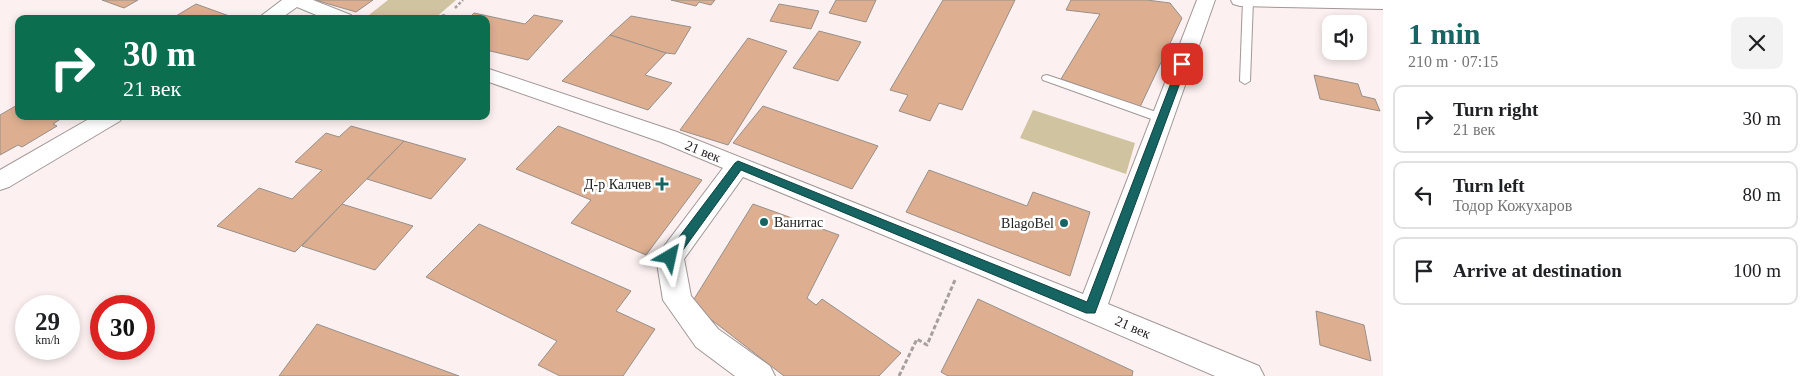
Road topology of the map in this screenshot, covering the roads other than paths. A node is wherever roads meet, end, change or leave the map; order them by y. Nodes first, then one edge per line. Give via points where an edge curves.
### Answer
1 (296, 0) edge
2 (1206, 0) edge
3 (1240, 0) edge
4 (1248, 0) edge
5 (1383, 3) edge
6 (273, 15) edge
7 (334, 15) edge
8 (490, 75) edge
9 (1047, 78) dead end
10 (1245, 81) dead end
11 (1161, 118) junction
12 (105, 120) edge
13 (738, 165) junction
14 (0, 180) edge
15 (1091, 310) junction
16 (759, 376) edge
17 (1248, 376) edge

1 - 6 street
1 - 7 street
2 - 11 street
3 - 4 street
4 - 5 street
4 - 10 lane
8 - 13 street, 21 век via 669,137
9 - 11 lane
11 - 15 street
12 - 14 street
13 - 15 street, 21 век
13 - 16 street via 670,257 677,300 707,338
15 - 17 street, 21 век

